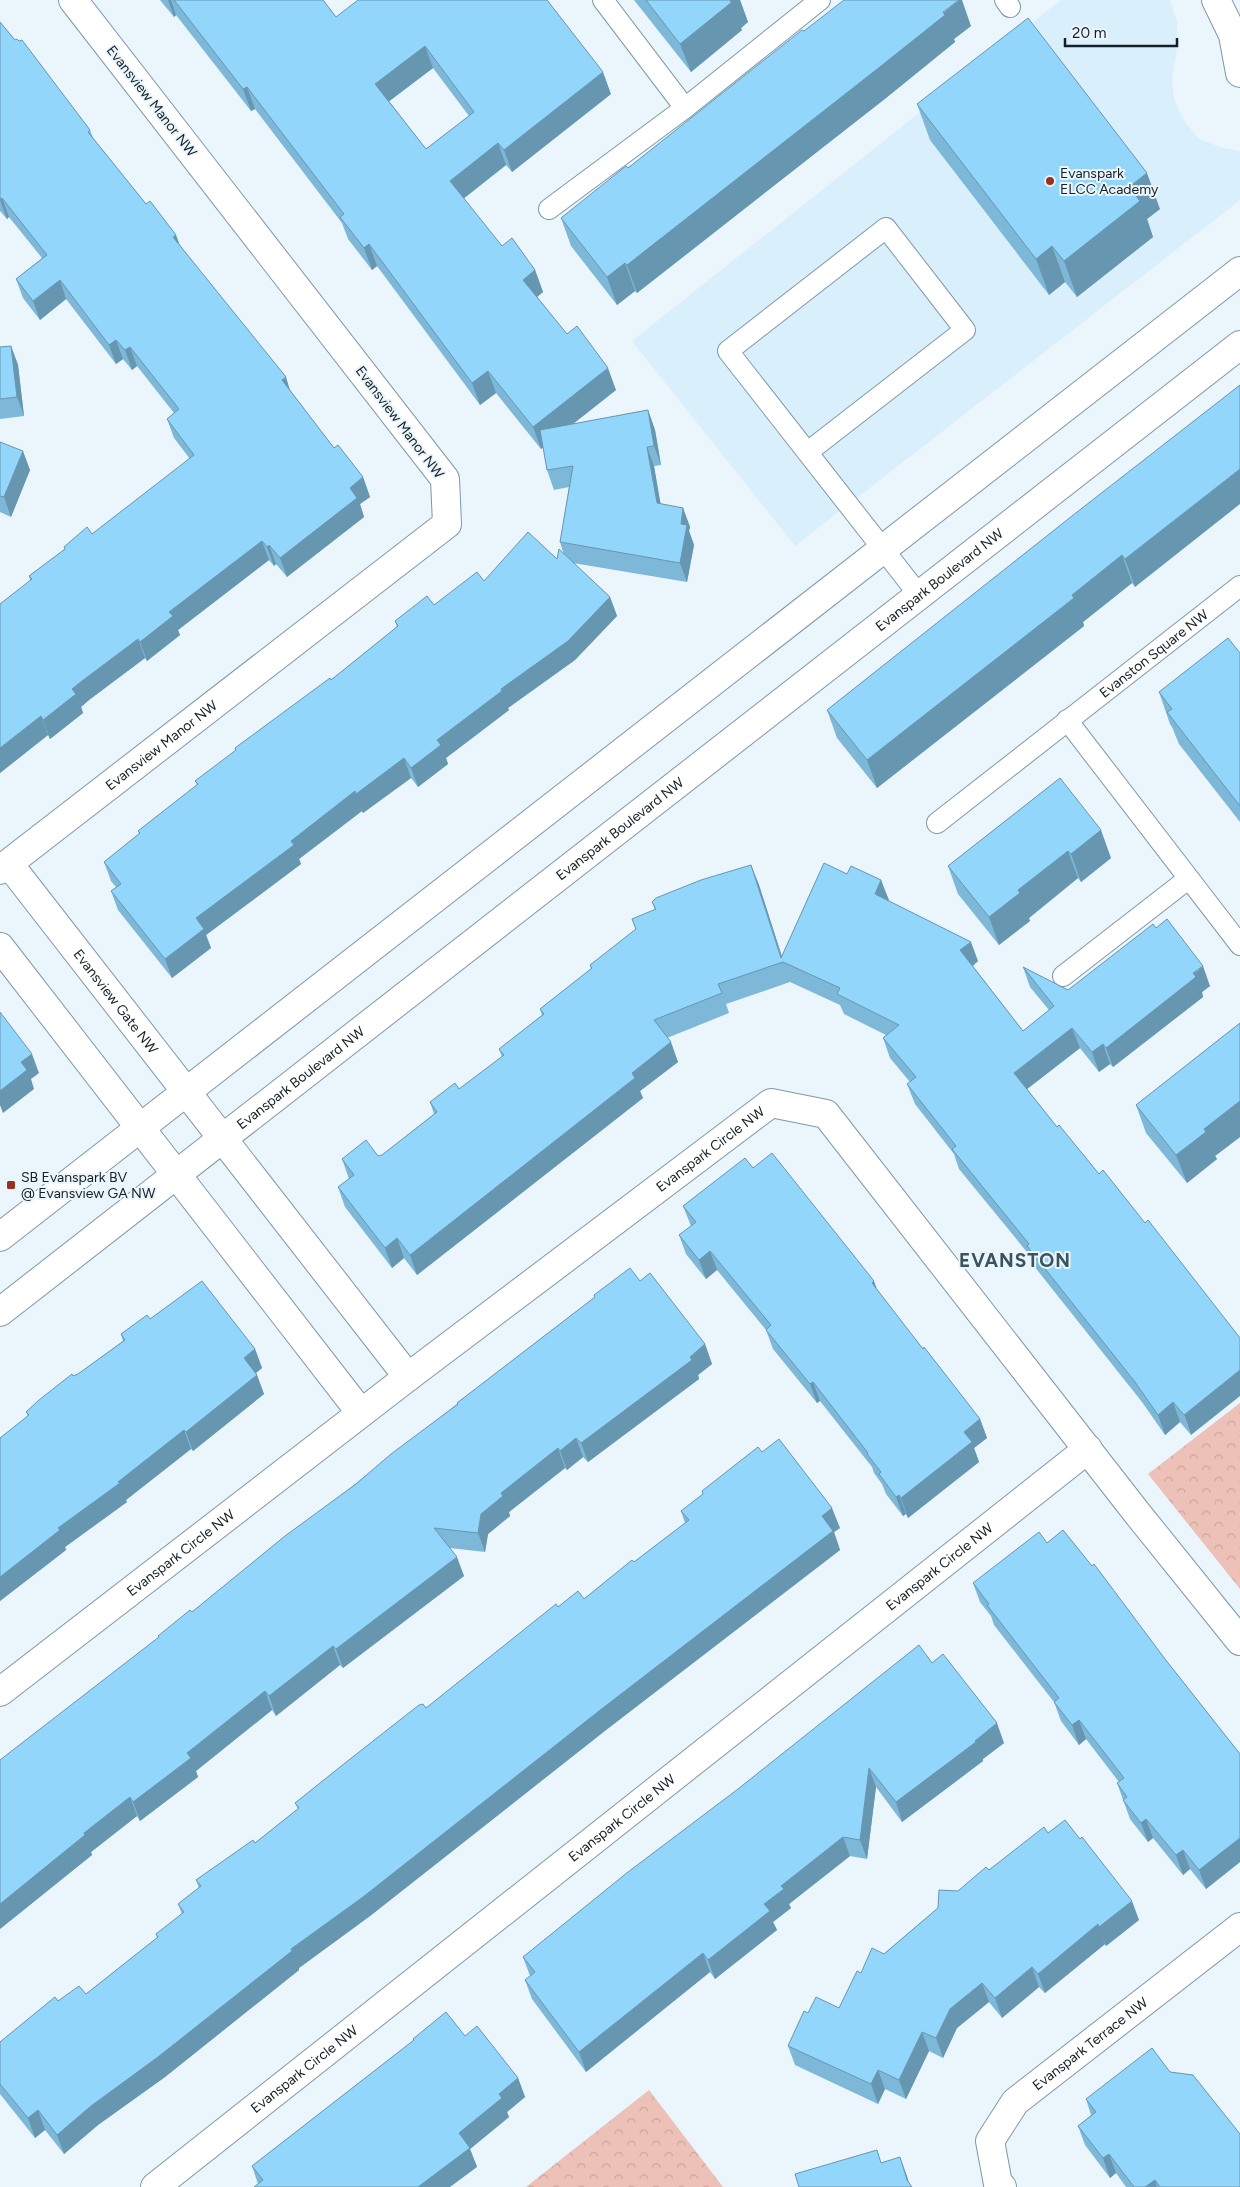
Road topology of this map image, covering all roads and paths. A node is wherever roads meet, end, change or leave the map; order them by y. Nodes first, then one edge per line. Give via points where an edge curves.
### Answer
1 (73, 0) edge
2 (603, 0) edge
3 (820, 0) edge
4 (1216, 0) edge
5 (1240, 73) edge
6 (685, 108) junction
7 (550, 209) dead end
8 (1240, 271) edge
9 (1240, 345) edge
10 (809, 451) junction
11 (884, 548) junction
12 (1240, 586) edge
13 (919, 595) junction
14 (1067, 720) junction
15 (937, 823) dead end
16 (4, 867) edge
17 (1188, 879) junction
18 (1240, 945) edge
19 (0, 947) edge
20 (1063, 976) dead end
21 (186, 1092) junction
22 (140, 1128) junction
23 (222, 1138) junction
24 (176, 1175) junction
25 (0, 1237) edge
26 (0, 1312) edge
27 (408, 1377) junction
28 (361, 1413) junction
29 (1088, 1448) junction
30 (1240, 1641) edge
31 (0, 1692) edge
32 (1240, 1927) edge
33 (155, 2187) edge
34 (1002, 2187) edge

1 - 16 street, Evansview Manor NW via 445,478 447,524
2 - 6 lane
3 - 6 lane
4 - 5 street via 1233,35
6 - 7 lane
8 - 11 street
9 - 13 street, Evanspark Boulevard NW
10 - 10 lane via 728,351 886,228 965,330
10 - 11 lane
11 - 13 lane
11 - 21 street
12 - 14 lane, Evanston Square NW
13 - 23 street, Evanspark Boulevard NW
14 - 15 lane, Evanston Square NW
14 - 17 lane
16 - 21 street, Evansview Gate NW
17 - 18 lane
17 - 20 lane
19 - 22 street
21 - 22 street
21 - 23 street, Evansview Gate NW
22 - 24 street
22 - 25 street
23 - 24 street, Evanspark Boulevard NW
23 - 27 street
24 - 26 street, Evanspark Boulevard NW
24 - 28 street
27 - 28 street, Evanspark Circle NW
27 - 29 street, Evanspark Circle NW via 771,1103 826,1114
28 - 31 street, Evanspark Circle NW
29 - 30 street, Evanspark Circle NW
29 - 33 street, Evanspark Circle NW
32 - 34 street, Evanspark Terrace NW via 1015,2102 990,2141 998,2184

